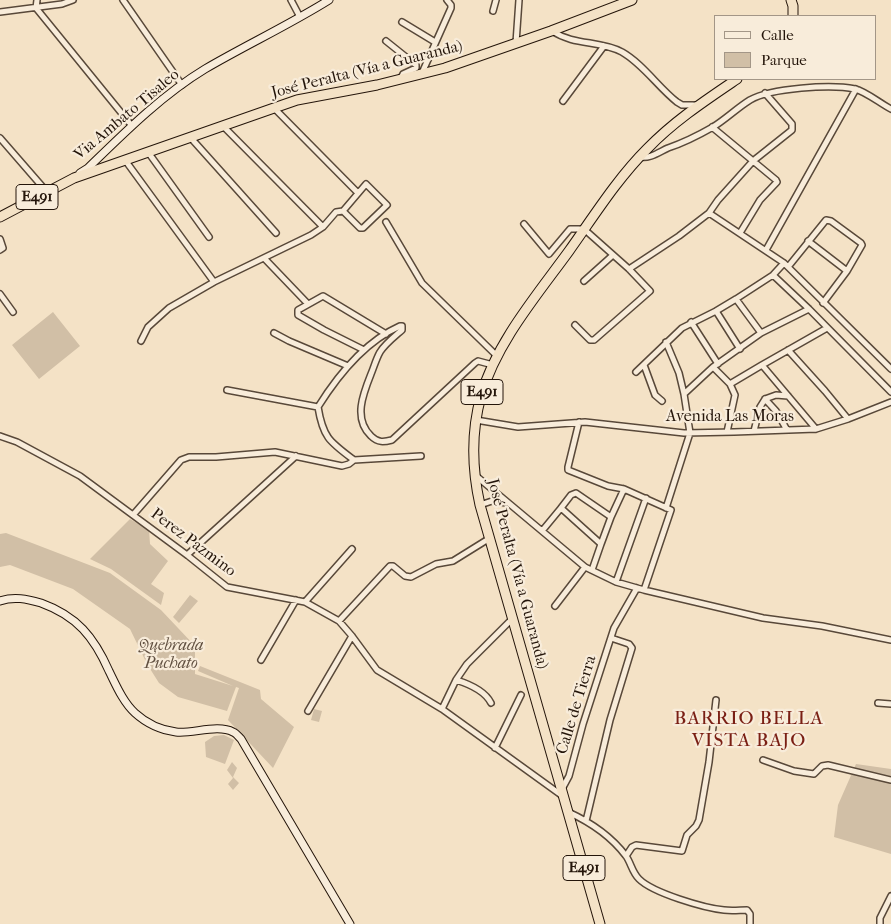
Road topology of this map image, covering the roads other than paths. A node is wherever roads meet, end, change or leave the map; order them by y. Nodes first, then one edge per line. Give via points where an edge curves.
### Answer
1 (37, 0) edge
2 (73, 0) edge
3 (123, 0) edge
4 (291, 0) edge
5 (330, 0) edge
6 (447, 0) edge
7 (496, 0) edge
8 (519, 0) edge
9 (791, 0) edge
10 (629, 1) edge
11 (36, 8) junction
12 (493, 11) dead end
13 (0, 12) edge
14 (793, 15) edge
15 (300, 17) junction
16 (402, 22) dead end
17 (551, 31) junction
18 (386, 41) dead end
19 (435, 42) junction
20 (516, 43) junction
21 (604, 46) junction
22 (422, 73) junction
23 (401, 78) junction
24 (736, 80) edge
25 (182, 85) junction
26 (856, 89) junction
27 (765, 93) junction
28 (563, 101) dead end
29 (699, 105) junction
30 (274, 108) junction
31 (891, 109) edge
32 (132, 126) junction
33 (223, 126) junction
34 (712, 127) junction
35 (0, 138) edge
36 (190, 138) junction
37 (148, 152) junction
38 (640, 157) junction
39 (125, 160) junction
40 (754, 161) junction
41 (74, 178) junction
42 (47, 192) junction
43 (358, 193) junction
44 (343, 211) junction
45 (708, 213) junction
46 (0, 217) edge
47 (386, 222) dead end
48 (524, 224) dead end
49 (323, 227) junction
50 (584, 229) junction
51 (276, 233) dead end
52 (740, 233) junction
53 (209, 237) dead end
54 (0, 239) edge
55 (808, 241) junction
56 (0, 250) edge
57 (766, 250) junction
58 (613, 255) junction
59 (264, 258) junction
60 (786, 265) junction
61 (629, 269) junction
62 (846, 271) junction
63 (773, 275) junction
64 (584, 281) dead end
65 (214, 282) junction
66 (0, 294) edge
67 (736, 299) junction
68 (823, 303) junction
69 (308, 304) junction
70 (809, 309) junction
71 (716, 311) junction
72 (13, 312) dead end
73 (691, 322) junction
74 (575, 325) dead end
75 (828, 328) junction
76 (274, 332) dead end
77 (386, 334) junction
78 (761, 334) junction
79 (141, 341) dead end
80 (666, 342) junction
81 (740, 349) junction
82 (364, 350) junction
83 (788, 350) junction
84 (495, 360) junction
85 (762, 364) junction
86 (348, 366) junction
87 (644, 366) junction
88 (716, 366) junction
89 (891, 369) edge
90 (636, 372) dead end
91 (730, 384) junction
92 (227, 390) dead end
93 (891, 392) edge
94 (684, 394) junction
95 (788, 396) junction
96 (765, 399) junction
97 (662, 401) dead end
98 (891, 402) edge
99 (318, 407) junction
100 (848, 419) junction
101 (476, 420) junction
102 (579, 422) junction
103 (816, 428) junction
104 (787, 430) junction
105 (754, 431) junction
106 (728, 432) junction
107 (690, 433) junction
108 (0, 436) edge
109 (296, 456) junction
110 (422, 456) dead end
111 (354, 460) junction
112 (474, 474) junction
113 (624, 489) junction
114 (646, 498) junction
115 (508, 503) junction
116 (480, 505) junction
117 (561, 508) junction
118 (666, 508) junction
119 (133, 515) junction
120 (610, 517) junction
121 (542, 531) junction
122 (490, 537) junction
123 (600, 544) junction
124 (352, 549) dead end
125 (187, 555) junction
126 (585, 567) junction
127 (592, 570) junction
128 (616, 582) junction
129 (637, 588) junction
130 (644, 590) junction
131 (296, 600) junction
132 (0, 601) edge
133 (305, 602) junction
134 (555, 606) dead end
135 (514, 618) junction
136 (339, 621) junction
137 (352, 636) junction
138 (611, 638) junction
139 (891, 640) edge
140 (261, 660) dead end
141 (456, 680) junction
142 (522, 695) dead end
143 (716, 700) dead end
144 (491, 703) dead end
145 (878, 703) dead end
146 (891, 704) edge
147 (442, 709) junction
148 (308, 711) dead end
149 (495, 748) junction
150 (763, 760) dead end
151 (891, 780) edge
152 (563, 793) junction
153 (568, 812) junction
154 (586, 821) junction
155 (626, 856) junction
156 (891, 896) edge
157 (350, 924) edge
158 (600, 924) edge
159 (750, 924) edge
160 (880, 924) edge

1 - 11 street
2 - 11 street
3 - 25 street
4 - 15 street
5 - 15 main road, Via Ambato Tisaleo
6 - 19 street via 451,8
7 - 12 street
8 - 20 street
9 - 14 highway
10 - 17 highway, José Peralta (Vía a Guaranda) / E491
11 - 13 street
11 - 32 street
15 - 25 main road, Via Ambato Tisaleo
16 - 19 street
17 - 20 highway, José Peralta (Vía a Guaranda) / E491
17 - 21 street via 576,42
18 - 23 street via 416,65
19 - 22 street
20 - 22 highway, José Peralta (Vía a Guaranda) / E491 via 469,61
21 - 28 street
21 - 29 street via 622,52 676,102
22 - 23 highway, José Peralta (Vía a Guaranda) / E491
23 - 30 highway, José Peralta (Vía a Guaranda) / E491
24 - 29 highway, José Peralta (Vía a Guaranda) / E491
25 - 32 main road, Via Ambato Tisaleo
26 - 27 street via 782,89
26 - 31 street
26 - 57 street
27 - 34 street
27 - 40 street via 792,124 792,130
29 - 38 highway, José Peralta (Vía a Guaranda) / E491
30 - 33 highway, José Peralta (Vía a Guaranda) / E491
30 - 43 street
32 - 41 main road, Via Ambato Tisaleo
33 - 36 highway, José Peralta (Vía a Guaranda) / E491
33 - 49 street
34 - 38 street via 652,156
34 - 40 street
35 - 42 street
36 - 37 highway, José Peralta (Vía a Guaranda) / E491
36 - 51 street
37 - 39 highway, José Peralta (Vía a Guaranda) / E491
37 - 53 street
38 - 50 highway, José Peralta (Vía a Guaranda) / E491
39 - 41 highway, José Peralta (Vía a Guaranda) / E491
39 - 65 street
40 - 45 street
40 - 52 street via 777,182 760,200
41 - 42 highway, José Peralta (Vía a Guaranda) / E491
42 - 46 highway, José Peralta (Vía a Guaranda) / E491
43 - 44 street
43 - 44 street via 366,184 387,205 363,228
44 - 49 street via 334,214
45 - 52 street
45 - 61 street
47 - 84 street via 422,284
48 - 50 street via 549,254 570,229
49 - 59 street
50 - 58 street
50 - 84 highway, José Peralta (Vía a Guaranda) / E491
52 - 57 street
54 - 56 street via 3,248
55 - 60 street
55 - 62 street
55 - 62 street via 828,219 861,243
57 - 60 street
58 - 61 street
58 - 64 street
59 - 65 street
59 - 69 street
60 - 63 street
60 - 68 street
61 - 74 street via 650,291 594,340
62 - 68 street
63 - 67 street
63 - 70 street
65 - 79 street via 156,318
66 - 72 street
67 - 71 street
67 - 78 street
68 - 89 street
69 - 77 street via 326,297
69 - 82 street via 298,310 298,315
70 - 75 street
70 - 78 street
71 - 73 street
71 - 81 street
73 - 80 street
73 - 88 street
75 - 83 street
75 - 93 street
76 - 86 street via 289,342
77 - 82 street
77 - 84 street via 402,326 402,330 380,352 361,406 367,432 379,442 392,440 475,363
78 - 81 street
80 - 87 street
80 - 94 street
81 - 88 street
82 - 86 street
83 - 85 street
83 - 100 street
84 - 101 highway, José Peralta (Vía a Guaranda) / E491
85 - 91 street
85 - 95 street
86 - 99 street
87 - 90 street
87 - 97 street via 655,395
88 - 91 street
88 - 94 street
91 - 106 street via 735,395
92 - 99 street
94 - 107 street
95 - 96 street via 776,395
95 - 103 street
96 - 104 street
96 - 105 street
98 - 100 street, Avenida Las Moras
99 - 111 street via 320,423 328,439
100 - 103 street, Avenida Las Moras
101 - 102 street, Avenida Las Moras via 518,427
101 - 112 highway, José Peralta (Vía a Guaranda) / E491
102 - 107 street, Avenida Las Moras
102 - 113 street via 568,470
103 - 104 street, Avenida Las Moras
104 - 105 street, Avenida Las Moras
105 - 106 street, Avenida Las Moras
106 - 107 street, Avenida Las Moras
107 - 118 street
108 - 119 street, Perez Pazmino via 68,468
109 - 111 street via 342,466
109 - 119 street via 275,452 185,458
109 - 125 street
110 - 111 street
112 - 115 street
112 - 116 highway, José Peralta (Vía a Guaranda) / E491
113 - 114 street
113 - 120 street
114 - 118 street
114 - 128 street
115 - 116 street via 492,501
115 - 121 street
116 - 122 highway, José Peralta (Vía a Guaranda) / E491
117 - 120 street via 576,493
117 - 121 street
117 - 123 street
118 - 130 street via 670,510
119 - 125 street, Perez Pazmino
120 - 123 street
121 - 126 street
122 - 135 highway, José Peralta (Vía a Guaranda) / E491
122 - 136 street via 453,561 436,564 411,577 390,566
123 - 127 street
124 - 133 street
125 - 131 street, Perez Pazmino via 227,587
126 - 127 street
126 - 134 street
127 - 128 street
128 - 129 street
129 - 130 street
129 - 138 street, Calle de Tierra
130 - 139 street via 763,618
131 - 133 street, Perez Pazmino
131 - 140 street
132 - 157 main road via 26,598 70,618 91,636 118,690 134,712 151,725 176,732 223,729 237,735
133 - 136 street, Perez Pazmino
135 - 141 street via 478,652
135 - 152 highway, José Peralta (Vía a Guaranda) / E491
136 - 137 street, Perez Pazmino
137 - 147 street, Perez Pazmino via 377,670
137 - 148 street
138 - 152 street, Calle de Tierra
138 - 154 street via 632,648 610,720
141 - 144 street via 483,693
141 - 147 street
142 - 149 street
143 - 155 street via 698,823 688,832 682,851 636,845
145 - 146 street
147 - 149 street, Perez Pazmino
149 - 152 street, Perez Pazmino
150 - 151 street via 811,774 826,765
152 - 153 highway, José Peralta (Vía a Guaranda) / E491
153 - 154 street
153 - 158 highway, José Peralta (Vía a Guaranda) / E491
154 - 155 street via 598,828
155 - 159 street via 637,878 652,888 686,901 726,910 747,910
156 - 160 street

